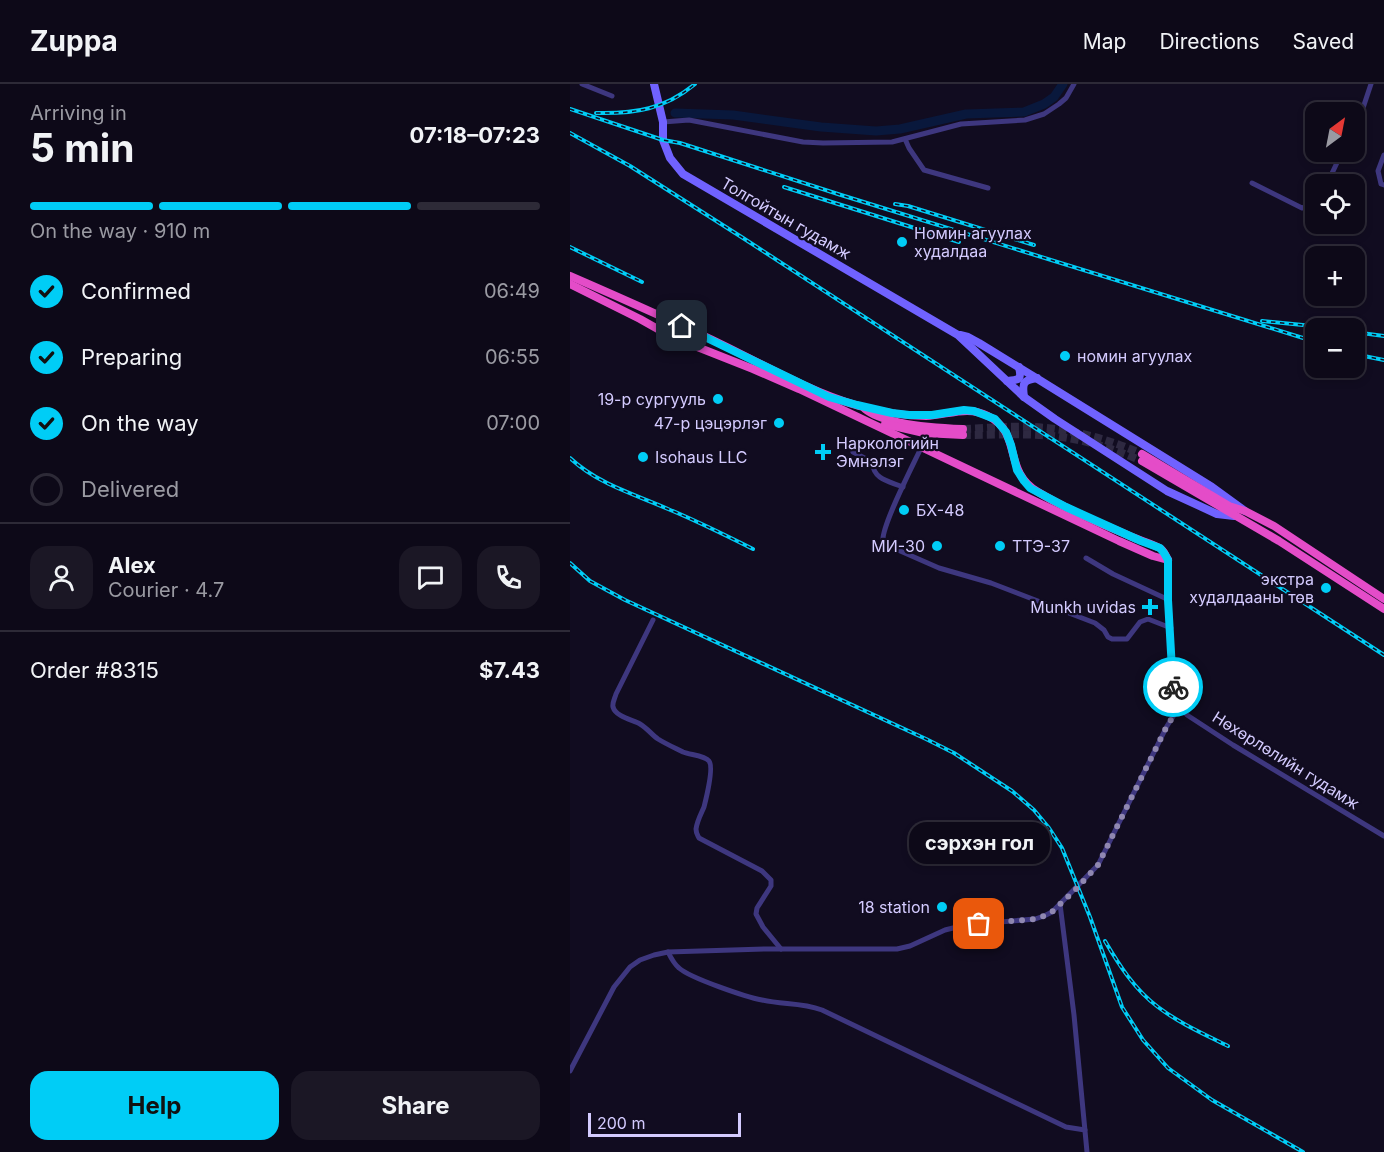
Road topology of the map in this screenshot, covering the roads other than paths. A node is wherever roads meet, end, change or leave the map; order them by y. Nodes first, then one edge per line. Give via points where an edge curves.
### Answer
1 (582, 84) edge
2 (654, 84) edge
3 (1074, 84) edge
4 (1371, 84) edge
5 (612, 96) dead end
6 (1365, 102) edge
7 (663, 122) junction
8 (905, 139) junction
9 (1384, 156) edge
10 (1252, 183) dead end
11 (1384, 185) edge
12 (988, 188) dead end
13 (1305, 207) edge
14 (570, 276) edge
15 (570, 284) edge
16 (958, 335) junction
17 (1019, 368) junction
18 (1037, 378) junction
19 (1007, 381) junction
20 (1024, 397) junction
21 (863, 407) junction
22 (867, 423) junction
23 (921, 448) junction
24 (853, 452) dead end
25 (903, 487) junction
26 (1245, 510) junction
27 (1234, 516) junction
28 (1086, 558) dead end
29 (1168, 560) junction
30 (1384, 599) edge
31 (1168, 600) junction
32 (1384, 609) edge
33 (653, 620) dead end
34 (1171, 628) junction
35 (1180, 706) junction
36 (1384, 836) edge
37 (1060, 904) junction
38 (781, 949) junction
39 (668, 952) junction
40 (570, 1071) edge
41 (1085, 1130) junction
42 (1088, 1152) edge

1 - 5 street
2 - 7 main road, Толгойтын гудамж
3 - 8 street via 1066,98 1044,114 1011,122 961,124
4 - 6 street
7 - 8 street via 689,120 802,142
7 - 16 main road, Толгойтын гудамж via 663,140 670,158 683,174
8 - 12 street via 924,170
9 - 11 street via 1378,171
10 - 13 street
14 - 21 highway via 829,397
15 - 22 highway via 672,337 762,373
16 - 17 main road, Толгойтын гудамж via 974,340
16 - 19 main road, Толгойтын гудамж
17 - 18 main road, Толгойтын гудамж
17 - 19 main road via 1019,378
18 - 20 main road via 1023,384
18 - 26 main road, Толгойтын гудамж
19 - 20 main road, Толгойтын гудамж
20 - 27 main road, Толгойтын гудамж via 1167,491 1217,514
21 - 22 highway via 877,417 963,432 924,433 875,421
21 - 29 highway via 909,415 969,410 987,415 1006,432 1017,470 1030,488 1160,548
22 - 23 highway
23 - 25 street
23 - 29 highway
24 - 25 street via 872,462 879,477
25 - 34 street via 882,538 898,550 1095,623 1112,639 1127,639 1140,622 1148,619
26 - 27 highway via 1229,506 1142,458
26 - 30 highway
27 - 32 highway
28 - 31 street
29 - 31 street
31 - 34 street
33 - 38 street via 613,707 657,739 709,761 711,770 697,833 699,838 762,871 771,880 756,914
34 - 35 street via 1174,699
35 - 36 street, Нөхөрлөлийн гудамж via 1187,715 1233,745
35 - 37 street via 1098,865
37 - 38 street via 1035,919 965,925 897,949
37 - 41 street
38 - 39 street
39 - 40 street via 630,967 614,987
39 - 41 street via 678,968 690,975 754,999 822,1010 1066,1128
41 - 42 street

